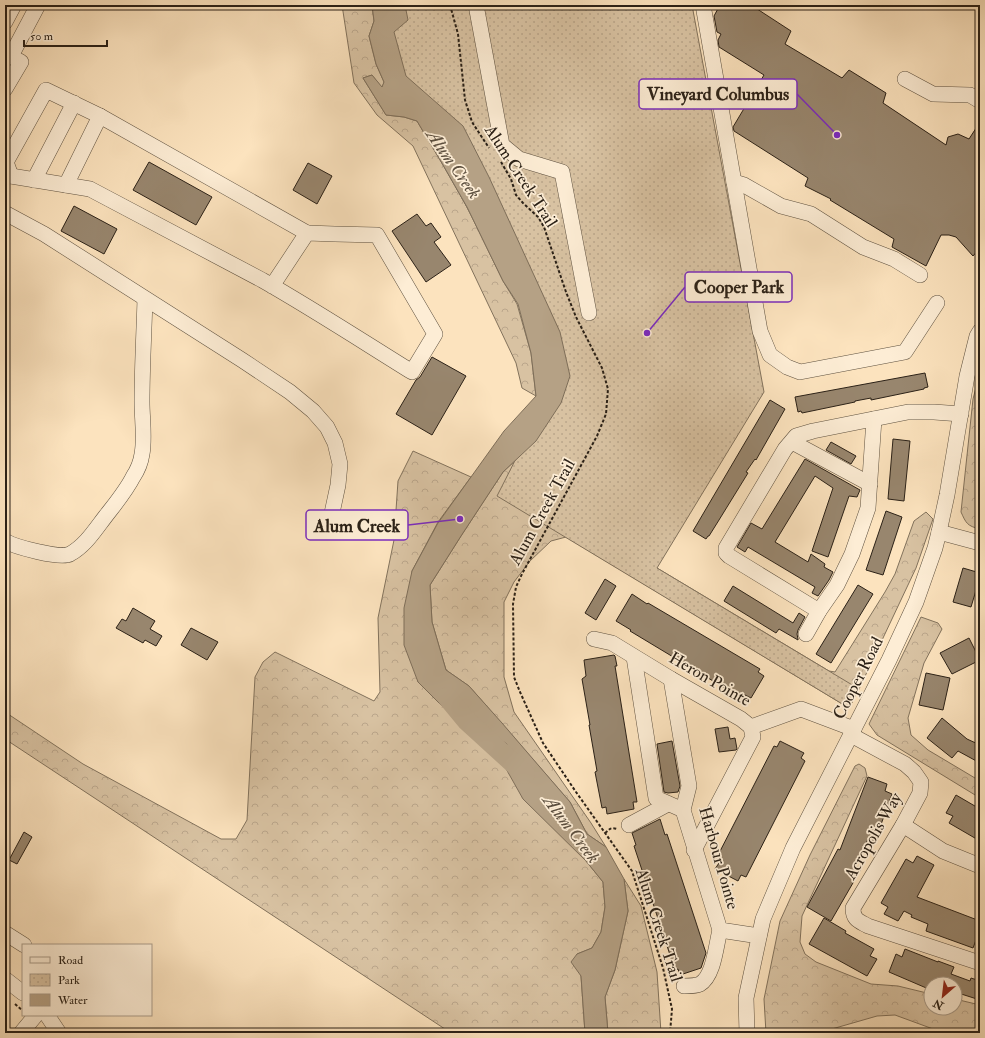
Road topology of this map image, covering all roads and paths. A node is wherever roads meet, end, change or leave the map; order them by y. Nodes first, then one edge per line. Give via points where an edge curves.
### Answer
1 (14, 5) edge
2 (38, 5) edge
3 (450, 5) edge
4 (476, 5) edge
5 (703, 5) edge
6 (5, 22) edge
7 (8, 54) edge
8 (905, 79) dead end
9 (5, 89) edge
10 (980, 102) edge
11 (74, 103) junction
12 (100, 116) junction
13 (491, 150) dead end
14 (499, 160) dead end
15 (8, 176) edge
16 (34, 180) junction
17 (734, 182) junction
18 (66, 185) junction
19 (5, 213) edge
20 (307, 233) junction
21 (920, 275) dead end
22 (272, 286) junction
23 (145, 299) junction
24 (937, 303) dead end
25 (589, 312) dead end
26 (980, 331) edge
27 (961, 414) junction
28 (874, 419) junction
29 (792, 442) junction
30 (870, 484) junction
31 (332, 513) dead end
32 (939, 532) junction
33 (5, 541) edge
34 (980, 543) edge
35 (820, 611) junction
36 (806, 634) dead end
37 (594, 639) dead end
38 (634, 656) junction
39 (671, 679) junction
40 (751, 726) junction
41 (852, 732) junction
42 (668, 804) junction
43 (682, 810) junction
44 (629, 825) dead end
45 (903, 825) junction
46 (610, 828) dead end
47 (605, 833) junction
48 (694, 850) junction
49 (980, 866) edge
50 (720, 930) junction
51 (5, 933) edge
52 (759, 936) junction
53 (22, 944) edge
54 (980, 963) edge
55 (5, 979) edge
56 (684, 986) dead end
57 (22, 992) edge
58 (35, 1016) edge
59 (48, 1016) edge
60 (21, 1033) edge
61 (59, 1033) edge
62 (670, 1033) edge
63 (746, 1033) edge

1 - 6 street
2 - 7 street
3 - 13 path, Alum Creek Trail via 458,34 465,100 472,122
4 - 25 street via 502,145 519,159 562,172
5 - 17 street
7 - 9 street via 21,62
8 - 10 street via 933,94 970,95
11 - 12 street
11 - 15 street via 46,90 6,162
11 - 16 street
12 - 18 street
12 - 20 street
14 - 47 path, Alum Creek Trail via 511,180 516,195 538,217 544,227 576,318 602,368 608,389 606,414 597,436 522,574 516,587 513,604 514,676 520,692 543,743
15 - 16 street
16 - 18 street
17 - 21 street via 780,206 811,214 863,247 894,259
17 - 24 street via 760,331 770,355 787,367 800,372 905,352
18 - 22 street via 90,189
19 - 23 street via 44,234
20 - 22 street
20 - 22 street via 377,235 435,334 412,372
23 - 31 street via 290,392 327,427 335,443 340,464
23 - 33 street via 142,454 134,476 91,534 80,547 68,555 28,550
26 - 27 street, Cooper Road via 967,376
27 - 28 street via 908,412
27 - 32 street, Cooper Road
28 - 29 street via 813,431 796,436
28 - 30 street
29 - 30 street
29 - 35 street via 785,449 726,548 726,553
30 - 35 street via 868,508 852,554 837,585
32 - 34 street
32 - 41 street, Cooper Road via 916,602
35 - 36 street
37 - 38 street, Heron Pointe via 612,643
38 - 39 street, Heron Pointe
38 - 42 street via 656,798
39 - 40 street, Heron Pointe
39 - 43 street, Harbour Pointe via 689,786
40 - 41 street, Heron Pointe via 801,708
40 - 48 street via 753,737
41 - 45 street, Acropolis Way via 905,764 921,782 920,793
41 - 52 street, Cooper Road via 792,848 762,919
42 - 43 street
42 - 44 street
43 - 48 street, Harbour Pointe
45 - 49 street via 943,851
45 - 54 street, Acropolis Way via 853,908 855,919 868,926
46 - 47 path
47 - 62 path, Alum Creek Trail via 632,871 640,894 663,968 672,1009
48 - 50 street, Harbour Pointe
50 - 52 street, Harbour Pointe
50 - 56 street, Harbour Pointe via 708,977 699,984
51 - 53 street
52 - 63 street, Cooper Road via 746,998
55 - 57 street
58 - 60 street
59 - 61 street

